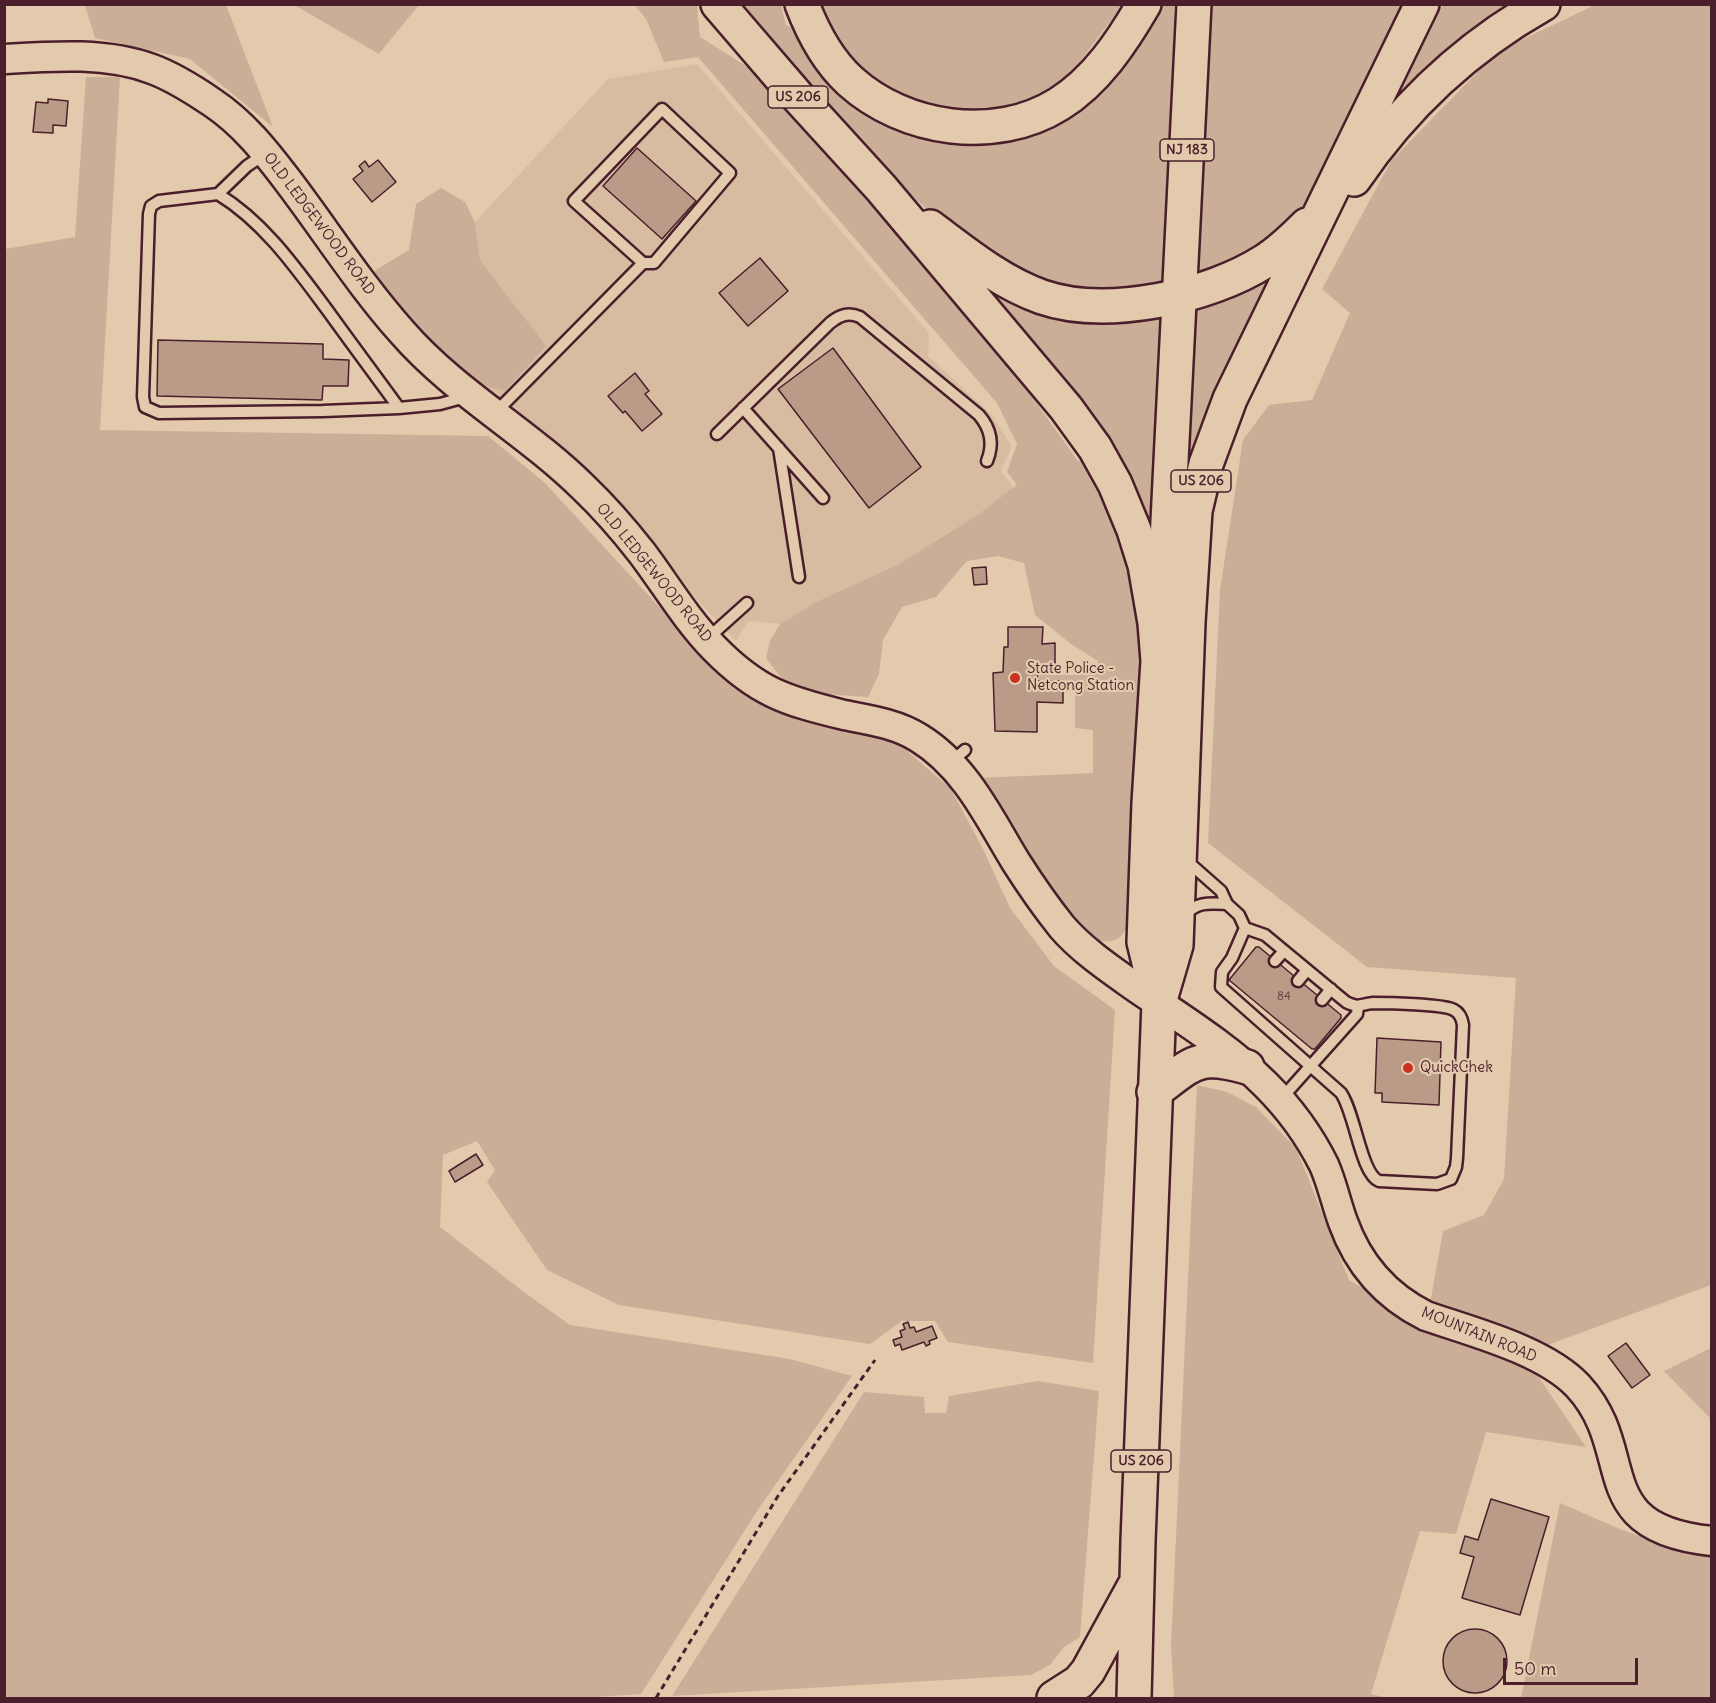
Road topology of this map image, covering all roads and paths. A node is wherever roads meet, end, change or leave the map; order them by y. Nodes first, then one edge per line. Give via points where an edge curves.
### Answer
1 (718, 4) edge
2 (802, 4) edge
3 (1144, 4) edge
4 (1194, 4) edge
5 (1422, 4) edge
6 (1543, 4) edge
7 (4, 59) edge
8 (266, 153) junction
9 (881, 188) junction
10 (218, 194) junction
11 (1321, 212) junction
12 (643, 263) junction
13 (1179, 295) junction
14 (467, 392) junction
15 (399, 408) junction
16 (743, 408) junction
17 (495, 413) junction
18 (717, 434) dead end
19 (779, 448) junction
20 (987, 461) dead end
21 (823, 498) dead end
22 (799, 577) dead end
23 (747, 603) dead end
24 (706, 639) junction
25 (1158, 661) junction
26 (1179, 836) junction
27 (1227, 904) junction
28 (1176, 925) junction
29 (1245, 928) junction
30 (1284, 951) junction
31 (1275, 962) dead end
32 (1307, 970) junction
33 (1298, 981) dead end
34 (1331, 989) junction
35 (1246, 995) dead end
36 (1322, 1000) dead end
37 (1159, 1003) junction
38 (1239, 1004) junction
39 (1358, 1007) junction
40 (1270, 1014) dead end
41 (1261, 1023) junction
42 (1294, 1034) dead end
43 (1286, 1044) junction
44 (1311, 1066) junction
45 (1247, 1067) junction
46 (1154, 1092) junction
47 (1280, 1100) junction
48 (875, 1360) dead end
49 (1712, 1541) edge
50 (1137, 1583) junction
51 (656, 1698) edge
52 (1054, 1698) edge
53 (1134, 1698) edge

1 - 9 main road, US 206
2 - 3 main road via 833,62 869,96 909,117 978,127 1034,116 1077,92 1100,68
4 - 13 main road, NJ 183
5 - 11 main road, US 206
6 - 11 main road via 1485,41 1436,84 1395,124 1353,180
7 - 8 street, OLD LEDGEWOOD ROAD via 90,57 153,69 219,106
8 - 10 lane
8 - 14 street, OLD LEDGEWOOD ROAD via 401,331
9 - 13 main road via 975,260 1043,297 1082,306 1113,307
9 - 25 main road, US 206 via 1066,408 1095,448 1115,484 1143,557
10 - 15 lane via 267,234 293,263
10 - 15 lane via 156,202 150,210 145,407 159,412
11 - 13 main road via 1264,262 1224,281
11 - 26 main road, US 206 via 1230,399 1199,488 1192,536
12 - 12 lane via 574,201 662,109 730,173 654,262
12 - 17 lane
13 - 25 main road, NJ 183
14 - 15 lane via 452,402
14 - 17 street, OLD LEDGEWOOD ROAD
16 - 18 lane
16 - 19 lane
16 - 20 lane via 830,323 841,315 853,314 979,415 991,439
17 - 24 street, OLD LEDGEWOOD ROAD via 580,484 641,552
19 - 21 lane
19 - 22 lane
23 - 24 lane
24 - 37 street, OLD LEDGEWOOD ROAD via 765,690 796,703 900,729 944,756 958,757 969,785 1018,865 1067,933
25 - 37 main road, US 206 via 1144,942
26 - 27 lane via 1190,865 1221,891
26 - 28 main road, US 206
27 - 28 lane via 1195,906
27 - 29 lane
28 - 37 main road, US 206 via 1176,945
29 - 30 lane via 1265,935
29 - 38 lane via 1220,977 1223,990
30 - 31 lane
30 - 32 lane
32 - 33 lane
32 - 34 lane
34 - 36 lane
34 - 39 lane
35 - 38 lane
37 - 45 street, MOUNTAIN ROAD
37 - 46 main road, US 206
38 - 41 lane
39 - 44 lane via 1357,1014
39 - 44 lane via 1373,1003 1442,1007 1460,1015 1463,1025 1454,1175 1437,1184 1375,1180 1344,1098
40 - 41 lane
41 - 43 lane
42 - 43 lane
43 - 44 lane
44 - 47 lane
45 - 46 main road via 1216,1060 1197,1062
45 - 47 street, MOUNTAIN ROAD
46 - 50 main road, US 206
47 - 49 street, MOUNTAIN ROAD via 1315,1150 1349,1236 1378,1281 1426,1316 1521,1350 1551,1365 1576,1384 1593,1407 1626,1500 1635,1512 1660,1530
48 - 51 path via 778,1496
50 - 52 main road via 1088,1671
50 - 53 main road, US 206

